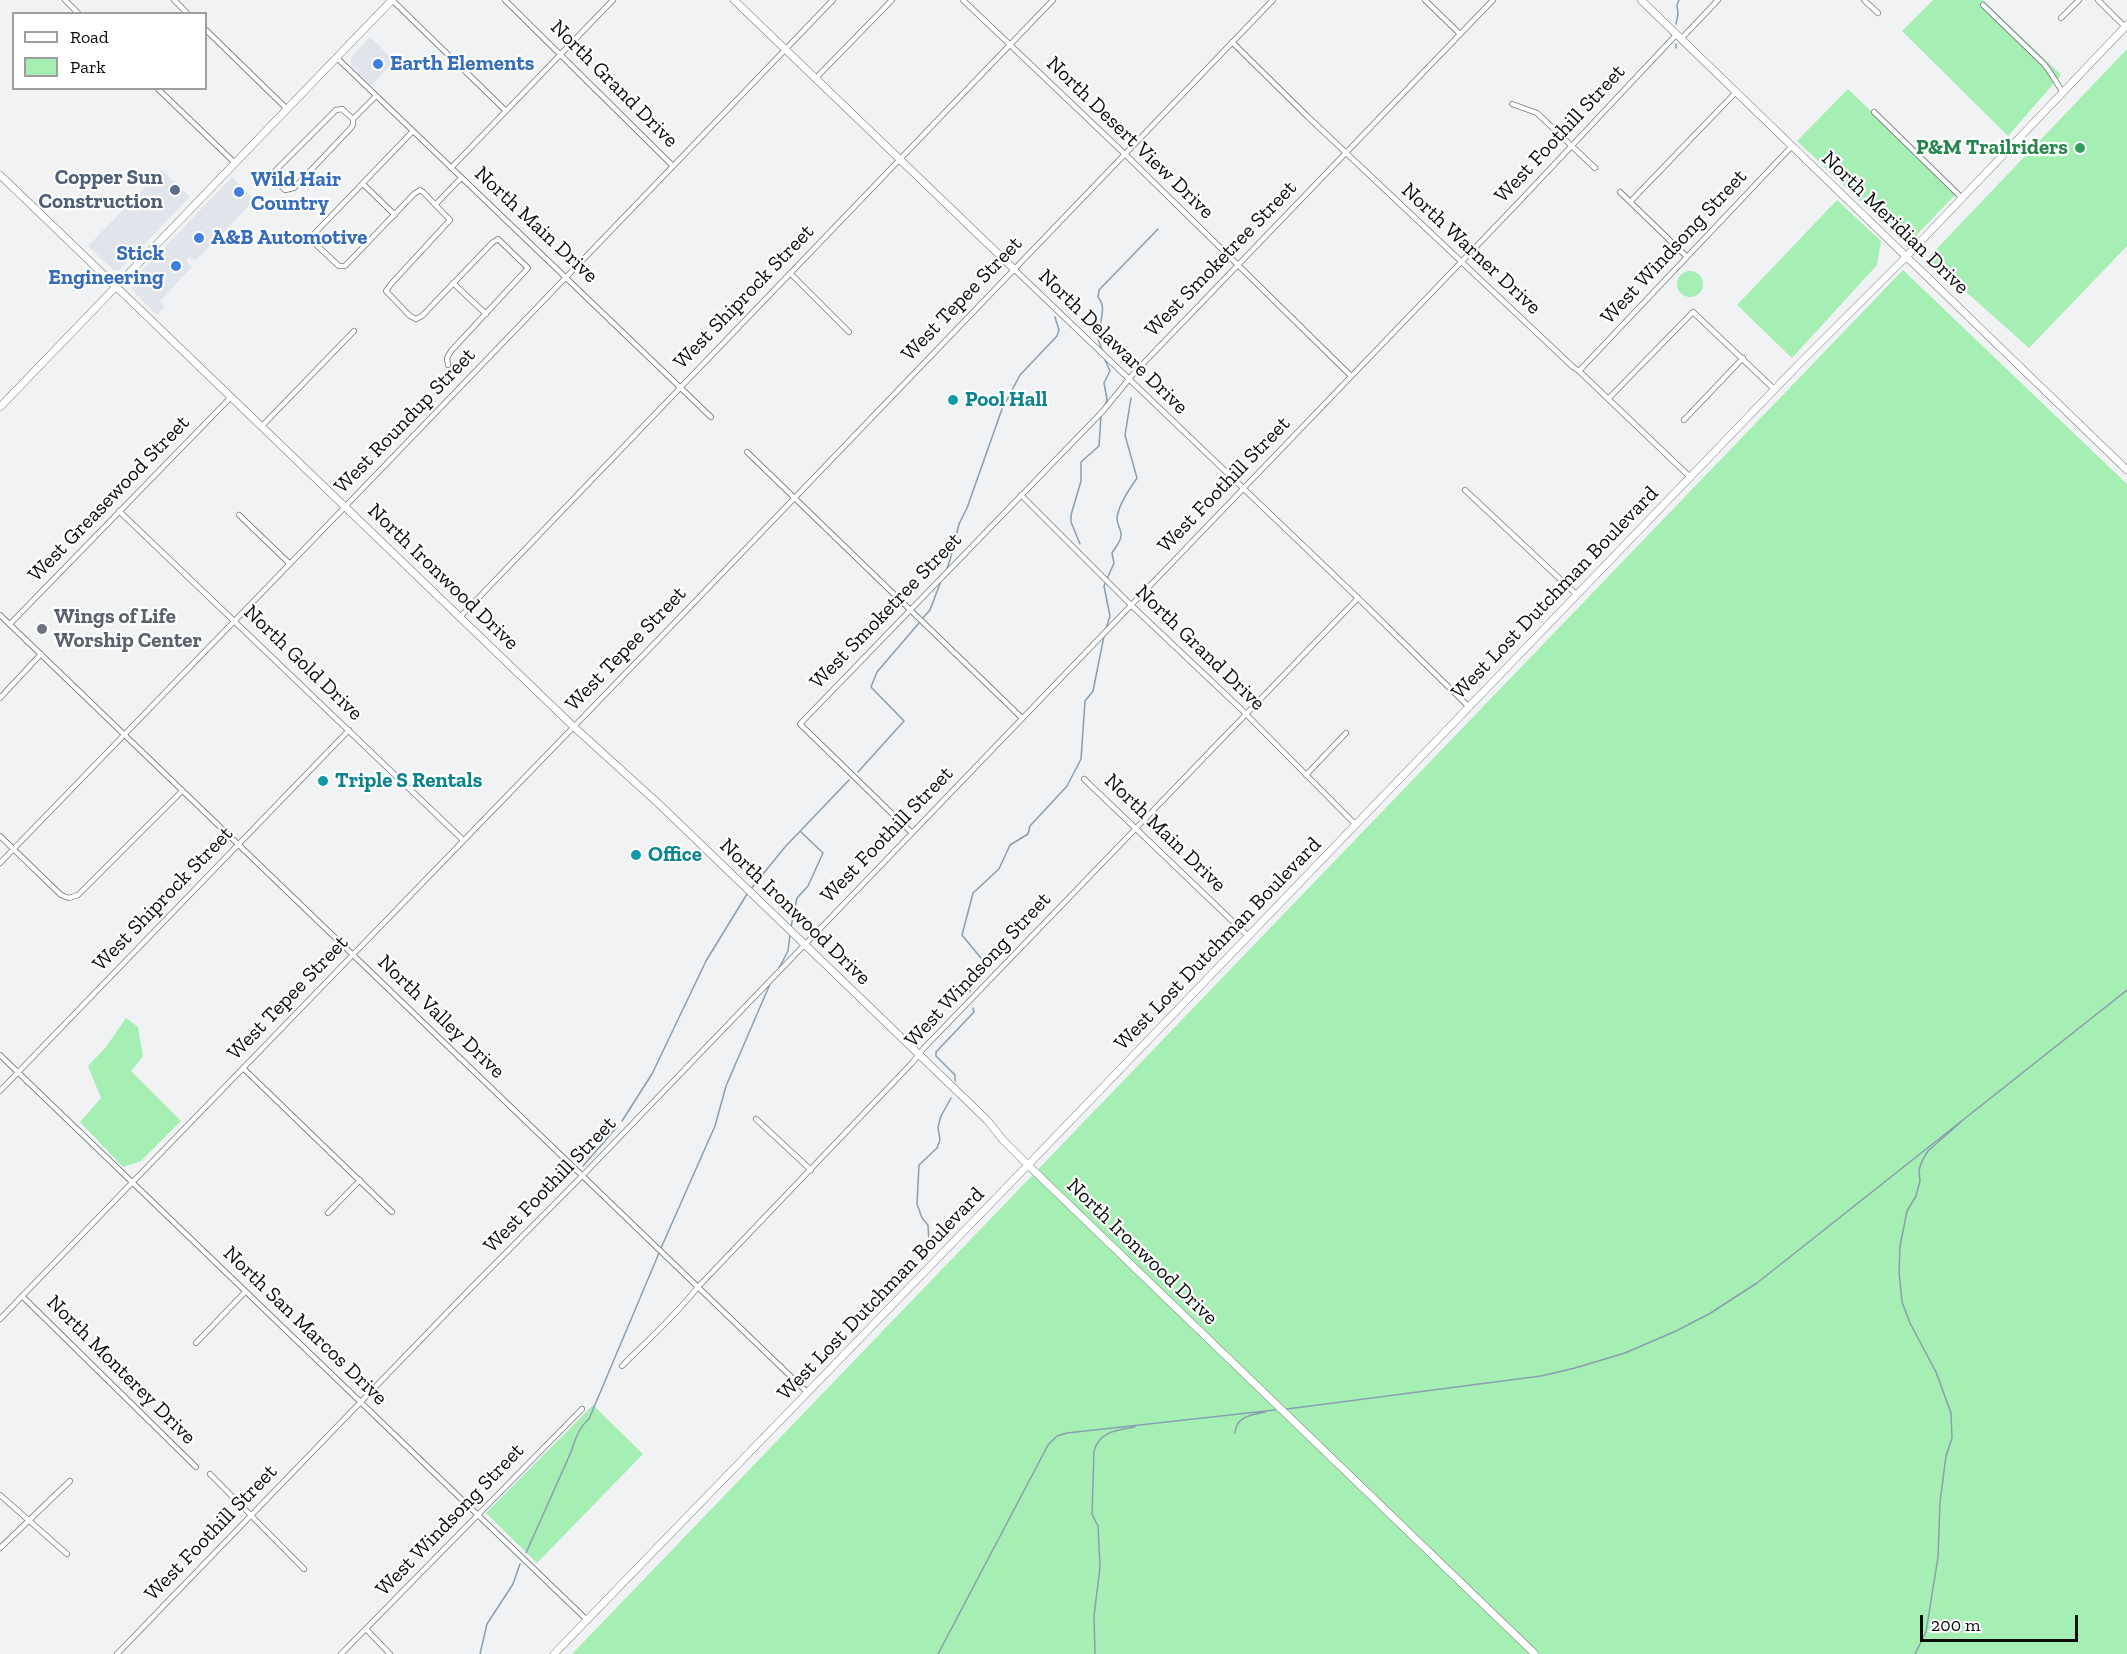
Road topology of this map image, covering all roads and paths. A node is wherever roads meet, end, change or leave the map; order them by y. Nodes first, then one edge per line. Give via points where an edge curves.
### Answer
1 (65, 0) edge
2 (174, 0) edge
3 (392, 0) edge
4 (505, 0) edge
5 (613, 0) edge
6 (734, 0) edge
7 (832, 0) edge
8 (892, 0) edge
9 (963, 0) edge
10 (1053, 0) edge
11 (1273, 0) edge
12 (1425, 0) edge
13 (1493, 0) edge
14 (1641, 0) edge
15 (1718, 0) edge
16 (1864, 0) edge
17 (2079, 0) edge
18 (2098, 0) edge
19 (1983, 5) dead end
20 (77, 12) edge
21 (186, 12) edge
22 (1878, 13) dead end
23 (2061, 18) dead end
24 (2126, 26) edge
25 (207, 31) edge
26 (1460, 34) junction
27 (1679, 37) junction
28 (1232, 42) junction
29 (1010, 45) junction
30 (785, 49) junction
31 (561, 55) junction
32 (337, 58) junction
33 (815, 78) junction
34 (159, 90) edge
35 (2062, 92) junction
36 (1736, 93) junction
37 (376, 96) junction
38 (1512, 104) dead end
39 (287, 109) junction
40 (506, 111) junction
41 (1874, 112) dead end
42 (353, 119) junction
43 (413, 132) junction
44 (1792, 146) junction
45 (1571, 147) junction
46 (1346, 152) junction
47 (1125, 154) junction
48 (899, 159) junction
49 (235, 163) junction
50 (673, 166) junction
51 (451, 168) junction
52 (1596, 168) dead end
53 (0, 175) edge
54 (461, 178) junction
55 (363, 184) junction
56 (1620, 192) dead end
57 (1962, 198) junction
58 (1630, 202) junction
59 (436, 204) junction
60 (395, 215) junction
61 (1686, 256) junction
62 (1906, 256) junction
63 (1461, 262) junction
64 (1238, 264) junction
65 (1014, 270) junction
66 (790, 273) junction
67 (566, 277) junction
68 (453, 283) junction
69 (116, 287) junction
70 (486, 314) junction
71 (354, 331) dead end
72 (849, 332) dead end
73 (1743, 358) junction
74 (448, 364) dead end
75 (1579, 371) junction
76 (1351, 376) junction
77 (1129, 380) junction
78 (680, 387) junction
79 (1774, 389) junction
80 (0, 395) edge
81 (231, 397) junction
82 (1609, 398) junction
83 (6, 401) junction
84 (0, 407) edge
85 (711, 417) dead end
86 (1684, 420) dead end
87 (262, 426) junction
88 (747, 452) dead end
89 (2127, 470) edge
90 (1690, 477) junction
91 (1242, 489) junction
92 (1466, 490) dead end
93 (1021, 495) junction
94 (796, 496) junction
95 (345, 507) junction
96 (119, 511) junction
97 (239, 515) dead end
98 (290, 564) junction
99 (1577, 595) junction
100 (1358, 598) junction
101 (1131, 605) junction
102 (910, 611) junction
103 (0, 615) edge
104 (460, 616) junction
105 (235, 621) junction
106 (10, 624) junction
107 (41, 654) junction
108 (0, 698) edge
109 (1469, 706) junction
110 (1246, 714) junction
111 (1022, 718) junction
112 (574, 727) junction
113 (349, 730) junction
114 (1346, 733) dead end
115 (124, 735) junction
116 (1306, 775) junction
117 (1084, 779) dead end
118 (182, 791) junction
119 (1356, 825) junction
120 (1136, 828) junction
121 (912, 833) junction
122 (0, 836) edge
123 (463, 840) junction
124 (239, 845) junction
125 (14, 849) junction
126 (0, 863) edge
127 (1248, 936) junction
128 (805, 944) junction
129 (353, 955) junction
130 (920, 1054) junction
131 (0, 1055) edge
132 (243, 1068) junction
133 (18, 1072) junction
134 (0, 1091) edge
135 (756, 1119) dead end
136 (1028, 1165) junction
137 (811, 1170) junction
138 (583, 1177) junction
139 (360, 1180) junction
140 (132, 1183) junction
141 (392, 1212) dead end
142 (328, 1213) dead end
143 (698, 1287) junction
144 (245, 1292) junction
145 (22, 1296) junction
146 (0, 1319) edge
147 (196, 1343) dead end
148 (622, 1366) dead end
149 (808, 1393) junction
150 (361, 1403) junction
151 (582, 1409) dead end
152 (196, 1467) dead end
153 (210, 1474) dead end
154 (70, 1481) dead end
155 (0, 1495) edge
156 (477, 1515) junction
157 (251, 1516) junction
158 (28, 1519) junction
159 (0, 1548) edge
160 (67, 1554) dead end
161 (304, 1569) dead end
162 (587, 1620) junction
163 (366, 1629) junction
164 (117, 1654) edge
165 (341, 1654) edge
166 (390, 1654) edge
167 (554, 1654) edge
168 (1535, 1654) edge

1 - 20 street
2 - 21 street
3 - 32 street
3 - 40 street
4 - 31 street, North Grand Drive
5 - 31 street
6 - 30 street, North Delaware Drive
7 - 30 street, West Roundup Street
8 - 33 street
9 - 29 street, North Desert View Drive
10 - 29 street, West Shiprock Street
11 - 28 street, West Tepee Street
12 - 26 street
13 - 26 street, West Smoketree Street
14 - 27 street, North Meridian Drive
15 - 27 street, West Foothill Street
16 - 22 street
17 - 23 street
18 - 24 street
19 - 35 street via 2050,70
24 - 35 street, West Lost Dutchman Boulevard
25 - 39 street
26 - 46 street, West Smoketree Street
27 - 36 street, North Meridian Drive
27 - 45 street, West Foothill Street
28 - 46 street, North Warner Drive
28 - 47 street, West Tepee Street
29 - 47 street, North Desert View Drive
29 - 48 street, West Shiprock Street
30 - 33 street, North Delaware Drive
30 - 50 street, West Roundup Street
31 - 40 street
31 - 50 street, North Grand Drive
32 - 37 street, North Main Drive
32 - 39 street
33 - 48 street, North Delaware Drive
34 - 49 street
35 - 57 street, West Lost Dutchman Boulevard
36 - 44 street, North Meridian Drive
36 - 58 street
37 - 42 street
37 - 43 street, North Main Drive
38 - 45 street via 1537,113
39 - 49 street
40 - 51 street
41 - 57 street
42 - 42 street via 342,109 336,110 275,171 273,178 285,190 294,188 351,129
43 - 51 street, North Main Drive
43 - 55 street
44 - 61 street, West Windsong Street
44 - 62 street, North Meridian Drive
45 - 52 street
45 - 63 street, West Foothill Street
46 - 63 street, North Warner Drive
46 - 64 street, West Smoketree Street
47 - 64 street, North Desert View Drive
47 - 65 street, West Tepee Street
48 - 65 street, North Delaware Drive
48 - 66 street, West Shiprock Street
49 - 69 street
50 - 67 street, West Roundup Street
51 - 54 street, North Main Drive
53 - 69 street, North Ironwood Drive
54 - 59 street
54 - 67 street, North Main Drive
55 - 60 street
55 - 60 street via 312,240 341,267
56 - 58 street
57 - 62 street, West Lost Dutchman Boulevard
58 - 61 street
59 - 60 street via 420,190
59 - 68 street via 450,220 386,291 416,319
61 - 75 street, West Windsong Street
62 - 79 street, West Lost Dutchman Boulevard
62 - 89 street, North Meridian Drive
63 - 75 street, North Warner Drive
63 - 76 street, West Foothill Street
64 - 76 street, North Desert View Drive
64 - 77 street, West Smoketree Street
65 - 77 street, North Delaware Drive
65 - 94 street, West Tepee Street
66 - 72 street
66 - 78 street, West Shiprock Street
67 - 78 street, North Main Drive
67 - 95 street, West Roundup Street
68 - 70 street
68 - 70 street via 498,239 528,268
69 - 81 street, North Ironwood Drive
69 - 83 street
70 - 74 street via 451,351
71 - 87 street
73 - 79 street
73 - 82 street via 1693,312
73 - 86 street
75 - 82 street, North Warner Drive
76 - 91 street, West Foothill Street
77 - 91 street, North Delaware Drive
77 - 93 street, West Smoketree Street
78 - 85 street, North Main Drive
78 - 104 street, West Shiprock Street
79 - 90 street, West Lost Dutchman Boulevard
80 - 83 street
81 - 87 street, North Ironwood Drive
81 - 96 street, West Greasewood Street
82 - 90 street, North Warner Drive
83 - 84 street
87 - 95 street, North Ironwood Drive
88 - 94 street
90 - 99 street, West Lost Dutchman Boulevard
91 - 100 street, North Delaware Drive
91 - 101 street, West Foothill Street
92 - 99 street
93 - 101 street, North Grand Drive
93 - 102 street, West Smoketree Street
94 - 102 street
94 - 112 street, West Tepee Street
95 - 98 street, West Roundup Street
95 - 104 street, North Ironwood Drive
96 - 105 street, North Gold Drive
96 - 106 street, West Greasewood Street
97 - 98 street
98 - 105 street, West Roundup Street
99 - 109 street, West Lost Dutchman Boulevard
100 - 109 street, North Delaware Drive
100 - 110 street, West Windsong Street
101 - 110 street, North Grand Drive
101 - 111 street, West Foothill Street
102 - 111 street
102 - 121 street, West Smoketree Street via 800,724
103 - 106 street, North Valley Drive
104 - 112 street, North Ironwood Drive
105 - 113 street, North Gold Drive
105 - 115 street, West Roundup Street
106 - 107 street, North Valley Drive
107 - 108 street
107 - 115 street, North Valley Drive
109 - 119 street, West Lost Dutchman Boulevard
110 - 116 street, North Grand Drive
110 - 120 street, West Windsong Street
111 - 121 street, West Foothill Street
112 - 123 street, West Tepee Street
112 - 128 street, North Ironwood Drive
113 - 123 street, North Gold Drive
113 - 124 street, West Shiprock Street
114 - 116 street
115 - 118 street, North Valley Drive
115 - 125 street, West Roundup Street
116 - 119 street, North Grand Drive
117 - 120 street, North Main Drive
118 - 124 street, North Valley Drive
118 - 125 street via 78,895 61,895
119 - 127 street, West Lost Dutchman Boulevard
120 - 127 street, North Main Drive
120 - 130 street, West Windsong Street
121 - 128 street, West Foothill Street
122 - 125 street
123 - 129 street, West Tepee Street
124 - 129 street, North Valley Drive
124 - 133 street, West Shiprock Street
125 - 126 street, West Roundup Street
127 - 136 street, West Lost Dutchman Boulevard
128 - 130 street, North Ironwood Drive
128 - 138 street, West Foothill Street
129 - 132 street, West Tepee Street
129 - 138 street, North Valley Drive
130 - 136 street, North Ironwood Drive
130 - 137 street, West Windsong Street
131 - 133 street, North San Marcos Drive
132 - 139 street
132 - 140 street, West Tepee Street
133 - 134 street, West Shiprock Street
133 - 140 street, North San Marcos Drive
135 - 137 street
136 - 149 street, West Lost Dutchman Boulevard
136 - 168 street, North Ironwood Drive
137 - 143 street, West Windsong Street
138 - 143 street, North Valley Drive
138 - 150 street, West Foothill Street
139 - 141 street
139 - 142 street
140 - 144 street, North San Marcos Drive
140 - 145 street, West Tepee Street
143 - 148 street, West Windsong Street
143 - 149 street, North Valley Drive
144 - 147 street
144 - 150 street, North San Marcos Drive
145 - 146 street, West Tepee Street
145 - 152 street, North Monterey Drive
149 - 162 street, West Lost Dutchman Boulevard
150 - 156 street, North San Marcos Drive
150 - 157 street, West Foothill Street
151 - 156 street, West Windsong Street
153 - 157 street
154 - 158 street
155 - 158 street
156 - 162 street, North San Marcos Drive
156 - 163 street, West Windsong Street
157 - 161 street
157 - 164 street, West Foothill Street
158 - 159 street
158 - 160 street
162 - 167 street, West Lost Dutchman Boulevard
163 - 165 street, West Windsong Street
163 - 166 street

